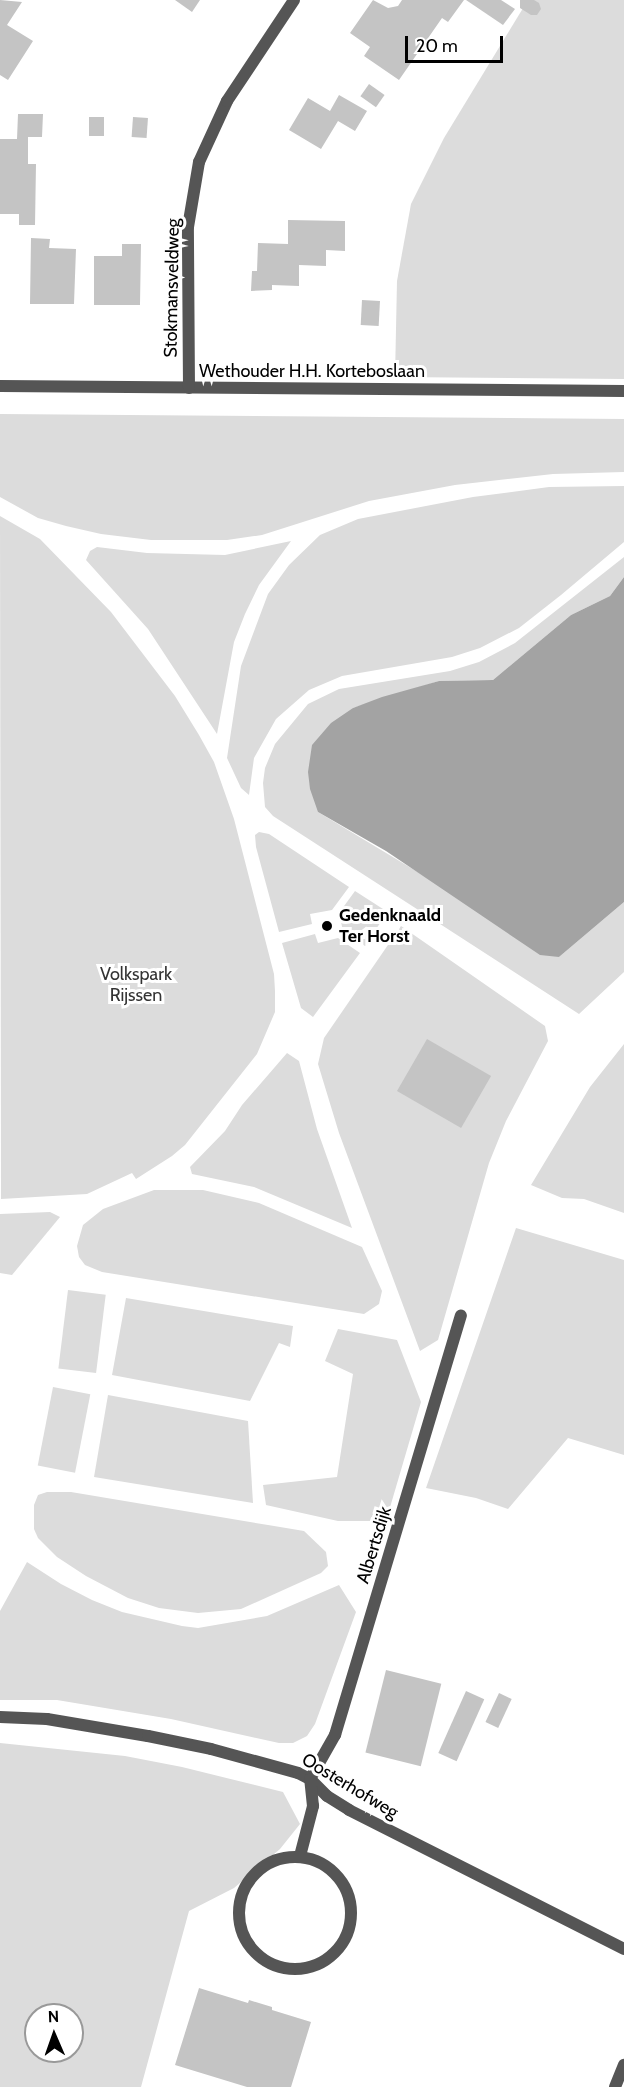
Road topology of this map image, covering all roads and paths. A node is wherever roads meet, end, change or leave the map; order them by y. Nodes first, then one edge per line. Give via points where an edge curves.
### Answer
1 (294, 0) edge
2 (0, 386) edge
3 (189, 388) junction
4 (624, 391) edge
5 (460, 1316) dead end
6 (0, 1717) edge
7 (310, 1779) junction
8 (300, 1856) junction
9 (624, 1949) edge
10 (624, 2065) edge
11 (615, 2087) edge

1 - 3 street, Stokmansveldweg via 227,101 199,162 188,227
2 - 3 street, Wethouder H.H. Korteboslaan
3 - 4 street, Wethouder H.H. Korteboslaan
5 - 7 street, Albertsdijk via 335,1735
6 - 7 street, Oosterhofweg via 47,1719 180,1743 280,1767
7 - 8 street via 313,1806
7 - 9 street, Oosterhofweg via 349,1810
8 - 8 street via 284,1857 256,1872 240,1899 239,1916 249,1947 276,1966 295,1970 314,1967 331,1958 344,1943 352,1916 346,1887 335,1872 319,1861
10 - 11 street

